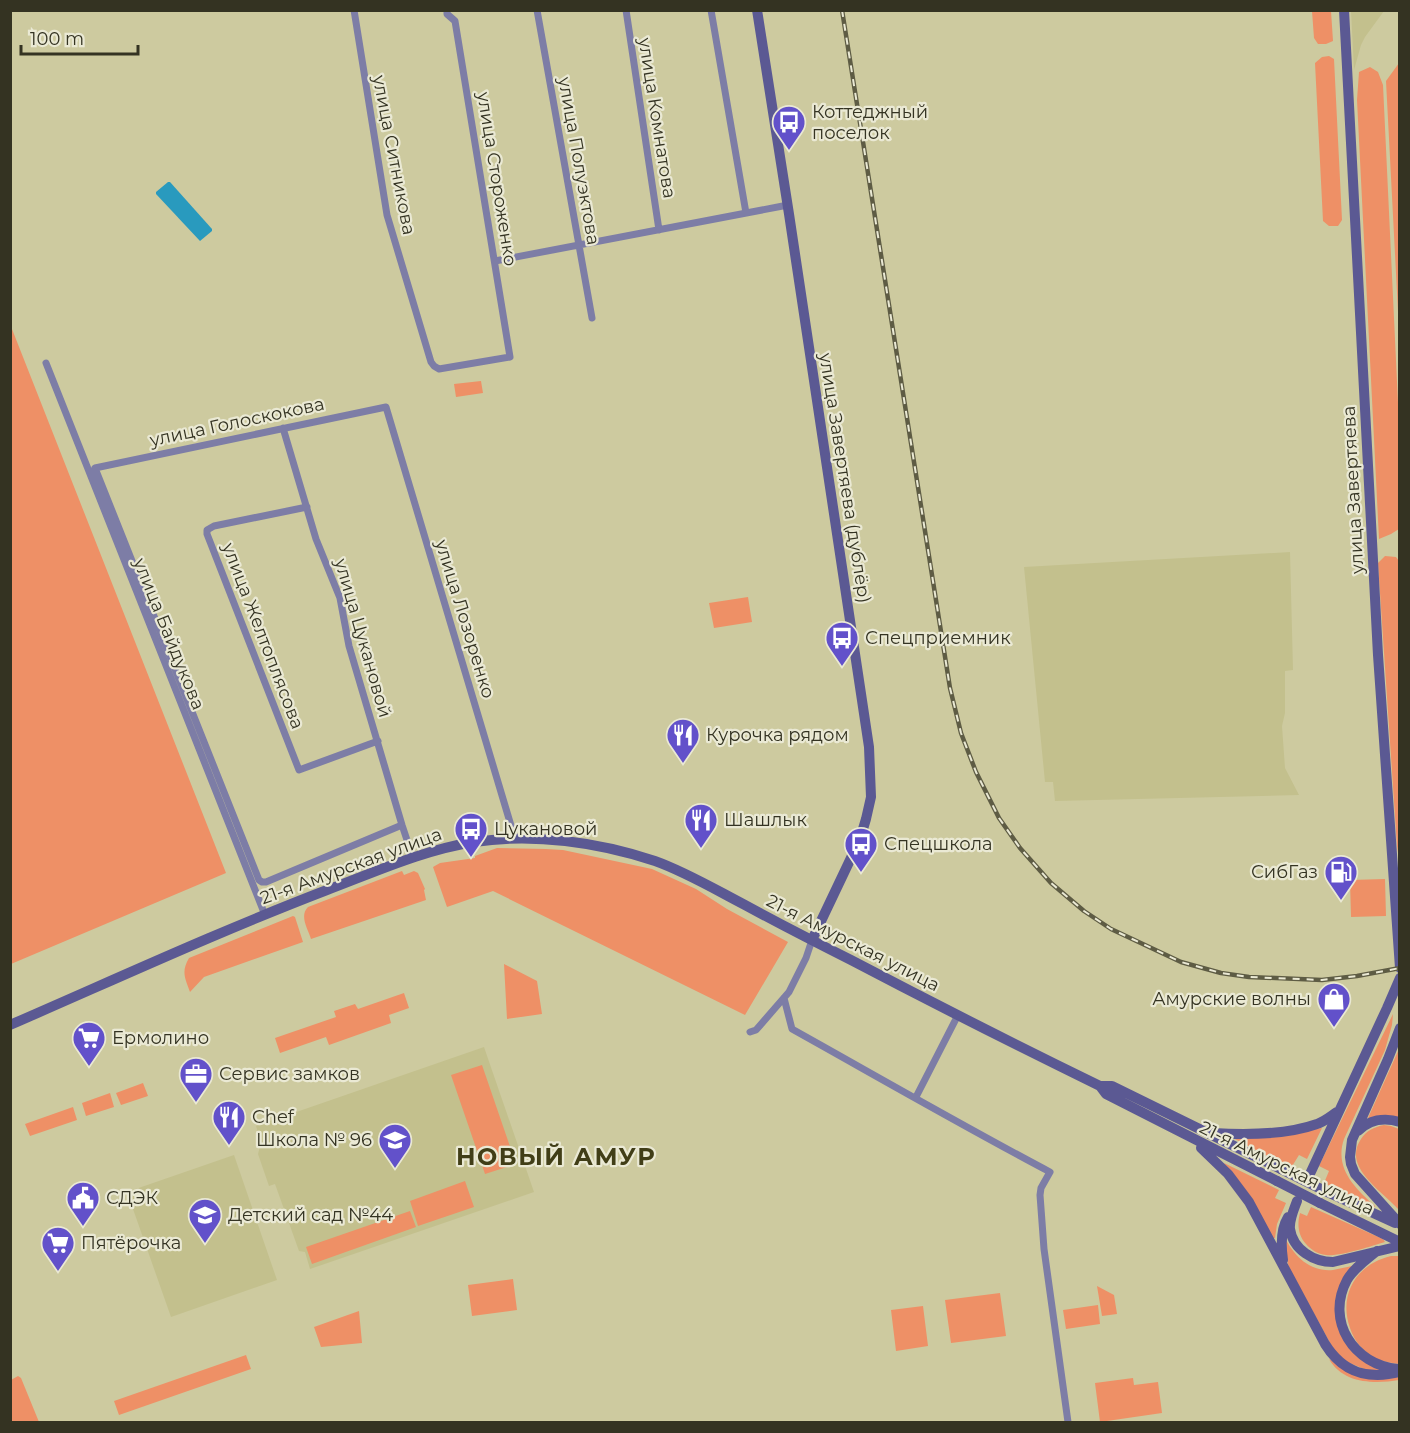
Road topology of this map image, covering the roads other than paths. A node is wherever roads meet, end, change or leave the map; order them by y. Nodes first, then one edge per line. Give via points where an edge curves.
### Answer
1 (354, 10) edge
2 (447, 10) edge
3 (537, 10) edge
4 (626, 10) edge
5 (711, 10) edge
6 (757, 10) edge
7 (1344, 10) edge
8 (788, 205) junction
9 (746, 213) junction
10 (659, 230) junction
11 (579, 245) junction
12 (495, 261) junction
13 (592, 318) dead end
14 (510, 357) joint
15 (46, 363) dead end
16 (386, 407) joint
17 (282, 428) junction
18 (95, 468) joint
19 (307, 507) junction
20 (378, 741) junction
21 (402, 825) junction
22 (515, 839) junction
23 (413, 858) junction
24 (265, 915) junction
25 (812, 940) junction
26 (1400, 968) edge
27 (1400, 978) edge
28 (784, 998) junction
29 (1387, 1008) junction
30 (1399, 1008) edge
31 (958, 1015) junction
32 (10, 1025) edge
33 (1400, 1028) edge
34 (750, 1032) dead end
35 (1100, 1086) junction
36 (916, 1097) junction
37 (1340, 1110) junction
38 (1400, 1122) edge
39 (1207, 1132) junction
40 (1355, 1133) junction
41 (1199, 1142) junction
42 (1309, 1176) dead end
43 (1400, 1225) edge
44 (1400, 1244) edge
45 (1377, 1251) junction
46 (1283, 1266) junction
47 (1400, 1370) edge
48 (1068, 1422) edge

1 - 14 street, улица Ситникова via 387,215 431,362 440,369
2 - 12 street, улица Стороженко via 456,21
3 - 11 street, улица Полуэктова
4 - 10 street, улица Комнатова
5 - 9 street
6 - 8 main road, улица Завертяева (дублёр)
7 - 26 main road, улица Завертяева via 1378,655
8 - 9 street
8 - 25 main road, улица Завертяева (дублёр) via 871,775 871,797 860,839
9 - 10 street
10 - 11 street
11 - 12 street
11 - 13 street, улица Полуэктова
12 - 14 street, улица Стороженко
15 - 24 street, улица Байдукова
16 - 17 street, улица Голоскокова
16 - 22 street, улица Лозоренко
17 - 18 street, улица Голоскокова
17 - 19 street, улица Цукановой
18 - 21 street, улица Байдукова via 259,880 266,882
19 - 20 street, улица Цукановой via 340,598 349,646
19 - 20 street, улица Желтоплясова via 214,526 207,534 299,770
20 - 21 street, улица Цукановой
21 - 23 street, улица Цукановой
22 - 23 main road, 21-я Амурская улица via 471,842
22 - 25 main road, 21-я Амурская улица via 561,840 657,861
23 - 24 main road, 21-я Амурская улица
24 - 32 main road, 21-я Амурская улица
25 - 28 street
25 - 31 main road, 21-я Амурская улица
27 - 29 main road
28 - 34 street
28 - 36 street via 792,1029
29 - 30 main road
29 - 37 main road
31 - 35 main road, 21-я Амурская улица
31 - 36 street
33 - 40 main road
35 - 39 main road, 21-я Амурская улица via 1112,1086
35 - 41 main road, 21-я Амурская улица via 1106,1094
36 - 48 street via 1050,1172 1040,1195
37 - 39 main road via 1317,1124 1296,1129 1255,1134
37 - 42 main road
38 - 40 main road via 1373,1121
39 - 43 main road, 21-я Амурская улица, bridge
40 - 43 main road via 1350,1157 1355,1174
41 - 44 main road, 21-я Амурская улица, bridge
41 - 46 main road via 1243,1193
44 - 45 main road
45 - 46 main road via 1333,1262 1311,1257 1291,1234 1295,1205 1282,1233
45 - 47 main road via 1349,1278 1341,1296 1340,1316 1346,1336 1359,1353 1375,1364
46 - 47 main road via 1336,1359 1362,1374 1377,1376

